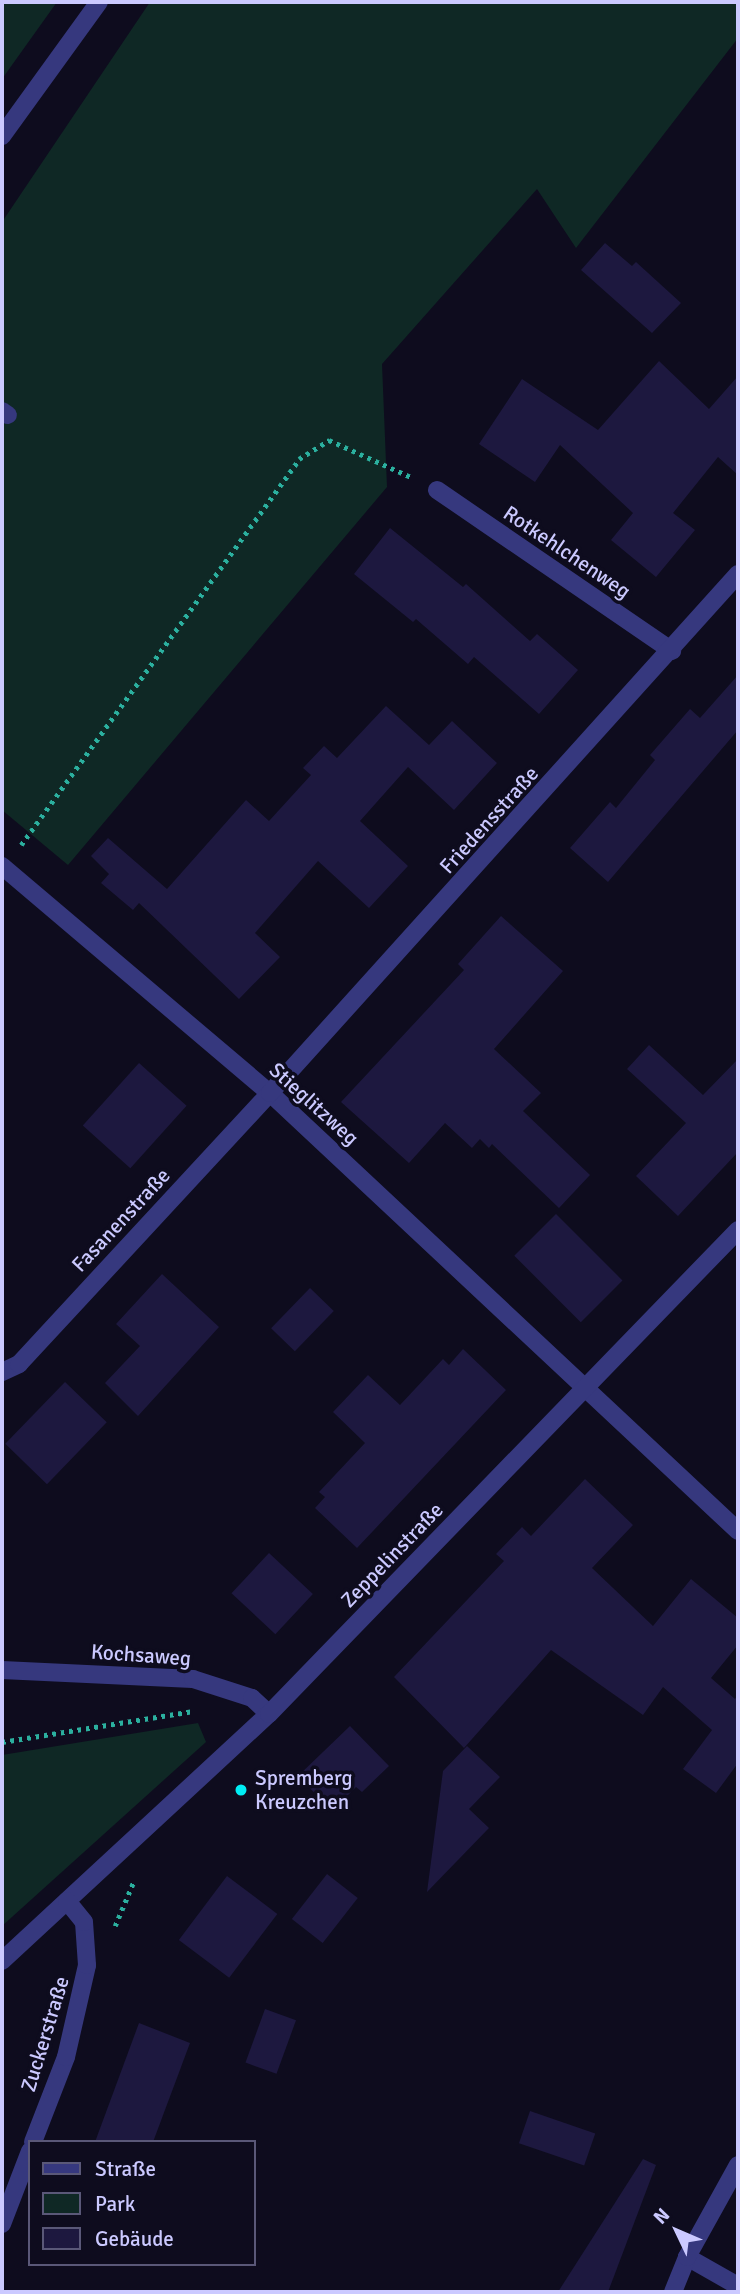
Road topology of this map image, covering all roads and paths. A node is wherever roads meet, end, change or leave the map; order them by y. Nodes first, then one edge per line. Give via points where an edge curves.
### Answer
1 (99, 2) edge
2 (2, 136) edge
3 (437, 490) joint
4 (738, 574) edge
5 (672, 651) junction
6 (3, 867) edge
7 (270, 1093) junction
8 (738, 1230) edge
9 (2, 1372) edge
10 (584, 1390) junction
11 (738, 1531) edge
12 (2, 1670) edge
13 (197, 1711) dead end
14 (269, 1714) junction
15 (2, 1742) edge
16 (67, 1901) junction
17 (2, 1961) edge
18 (34, 2140) edge
19 (28, 2156) edge
20 (738, 2165) edge
21 (2, 2224) edge
22 (687, 2257) junction
23 (738, 2286) edge
24 (673, 2292) edge

1 - 2 street
3 - 5 street, Rotkehlchenweg
3 - 6 path via 329,440 299,459
4 - 5 street, Friedensstraße
5 - 7 street, Friedensstraße
6 - 7 street, Stieglitzweg
7 - 9 street, Fasanenstraße via 19,1364
7 - 10 street, Stieglitzweg
8 - 10 street, Zeppelinstraße
10 - 11 street, Stieglitzweg
10 - 14 street, Zeppelinstraße
12 - 14 street, Kochsaweg via 193,1679 252,1698
13 - 15 path
14 - 16 street, Zeppelinstraße
16 - 17 street, Zeppelinstraße
16 - 18 street, Zuckerstraße via 84,1922 86,1978 66,2057
19 - 21 street
20 - 22 street
22 - 23 street
22 - 24 street

